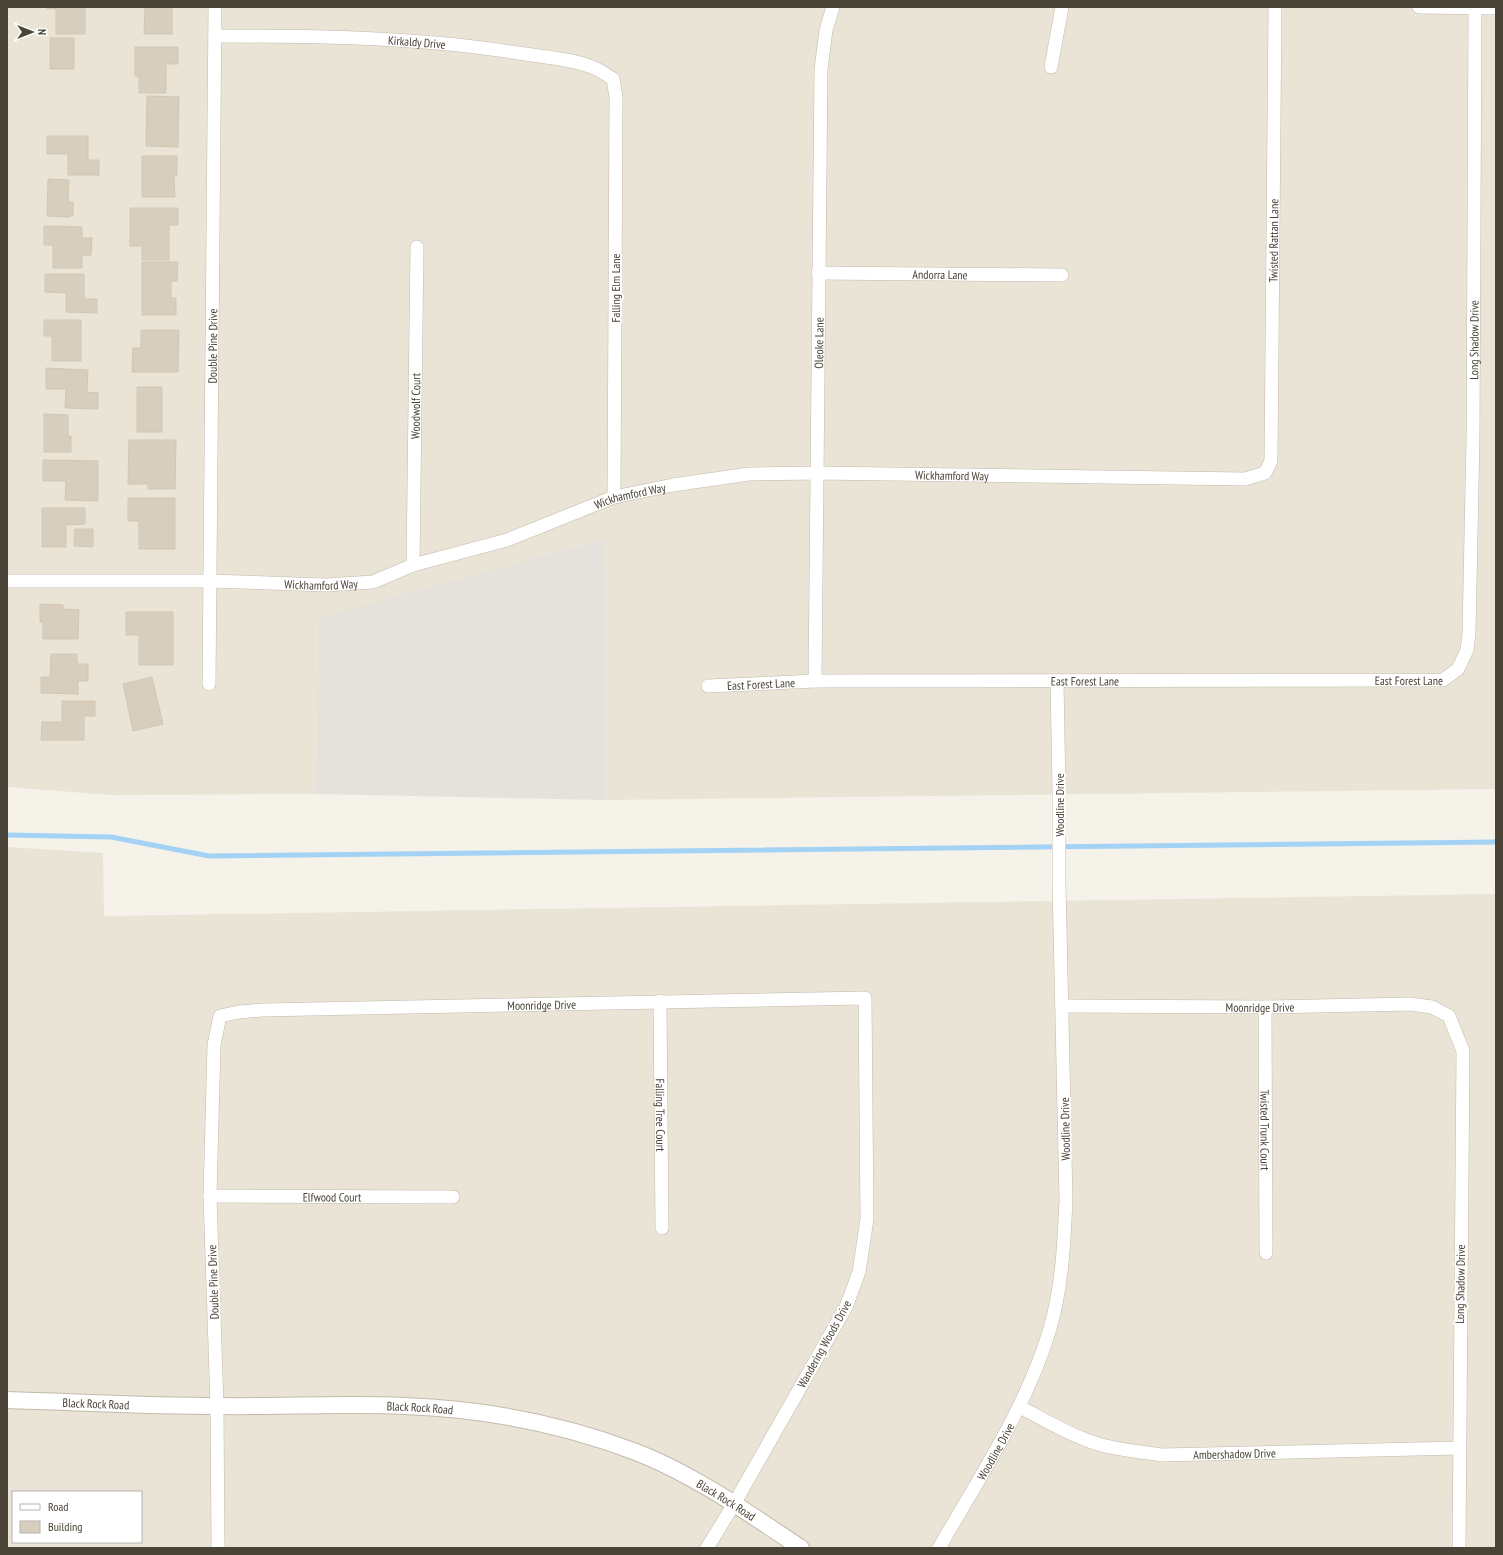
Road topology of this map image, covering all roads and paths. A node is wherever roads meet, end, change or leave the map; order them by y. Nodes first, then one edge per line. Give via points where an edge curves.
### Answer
1 (215, 7) edge
2 (833, 7) edge
3 (1062, 7) edge
4 (1275, 7) edge
5 (1419, 7) edge
6 (1475, 8) junction
7 (1496, 8) edge
8 (214, 36) junction
9 (1051, 67) dead end
10 (613, 79) joint
11 (417, 247) dead end
12 (818, 273) junction
13 (1062, 275) dead end
14 (817, 472) junction
15 (1265, 474) joint
16 (614, 498) junction
17 (413, 565) junction
18 (7, 581) edge
19 (210, 581) junction
20 (1458, 669) joint
21 (815, 681) junction
22 (1056, 681) junction
23 (209, 684) dead end
24 (708, 686) dead end
25 (865, 998) joint
26 (660, 1001) junction
27 (1062, 1006) junction
28 (1265, 1007) junction
29 (220, 1016) joint
30 (1452, 1022) joint
31 (210, 1196) junction
32 (453, 1197) dead end
33 (662, 1228) dead end
34 (1266, 1254) dead end
35 (7, 1400) edge
36 (217, 1406) junction
37 (1020, 1408) junction
38 (1459, 1448) junction
39 (734, 1504) junction
40 (218, 1548) edge
41 (707, 1548) edge
42 (800, 1548) edge
43 (939, 1548) edge
44 (1459, 1548) edge

1 - 8 street, Double Pine Drive
2 - 12 street, Oleoke Lane via 826,30 821,69
3 - 9 street
4 - 15 street, Twisted Rattan Lane via 1271,461
5 - 6 street
6 - 7 street
6 - 20 street, Long Shadow Drive via 1473,437 1469,633 1467,650
8 - 10 street, Kirkaldy Drive via 314,36 457,44 566,60 593,67
8 - 19 street, Double Pine Drive
10 - 16 street, Falling Elm Lane via 616,97
11 - 17 street, Woodwolf Court
12 - 13 street, Andorra Lane
12 - 14 street, Oleoke Lane
14 - 15 street, Wickhamford Way via 1245,479
14 - 16 street, Wickhamford Way via 749,474 673,484
14 - 21 street, Oleoke Lane
16 - 17 street, Wickhamford Way via 507,540
17 - 19 street, Wickhamford Way via 373,582 326,585
18 - 19 street, Wickhamford Way
19 - 23 street, Double Pine Drive
20 - 22 street, East Forest Lane via 1443,680
21 - 22 street, East Forest Lane
21 - 24 street, East Forest Lane
22 - 27 street, Woodline Drive
25 - 26 street, Moonridge Drive
25 - 39 street, Wandering Woods Drive via 867,1219 859,1272 846,1307
26 - 29 street, Moonridge Drive via 263,1010
26 - 33 street, Falling Tree Court
27 - 28 street, Moonridge Drive
27 - 37 street, Woodline Drive via 1066,1200 1064,1246 1059,1290 1049,1332
28 - 30 street, Moonridge Drive via 1410,1004 1432,1007 1449,1016
28 - 34 street, Twisted Trunk Court
29 - 31 street, Double Pine Drive via 214,1045
30 - 38 street, Long Shadow Drive via 1462,1050
31 - 32 street, Elfwood Court
31 - 36 street, Double Pine Drive
35 - 36 street, Black Rock Road
36 - 39 street, Black Rock Road via 405,1406 463,1410 523,1420 581,1434 634,1451 679,1472
36 - 40 street, Double Pine Drive
37 - 38 street, Ambershadow Drive via 1097,1444 1162,1455
37 - 43 street, Woodline Drive
38 - 44 street, Long Shadow Drive
39 - 41 street, Wandering Woods Drive
39 - 42 street, Black Rock Road

